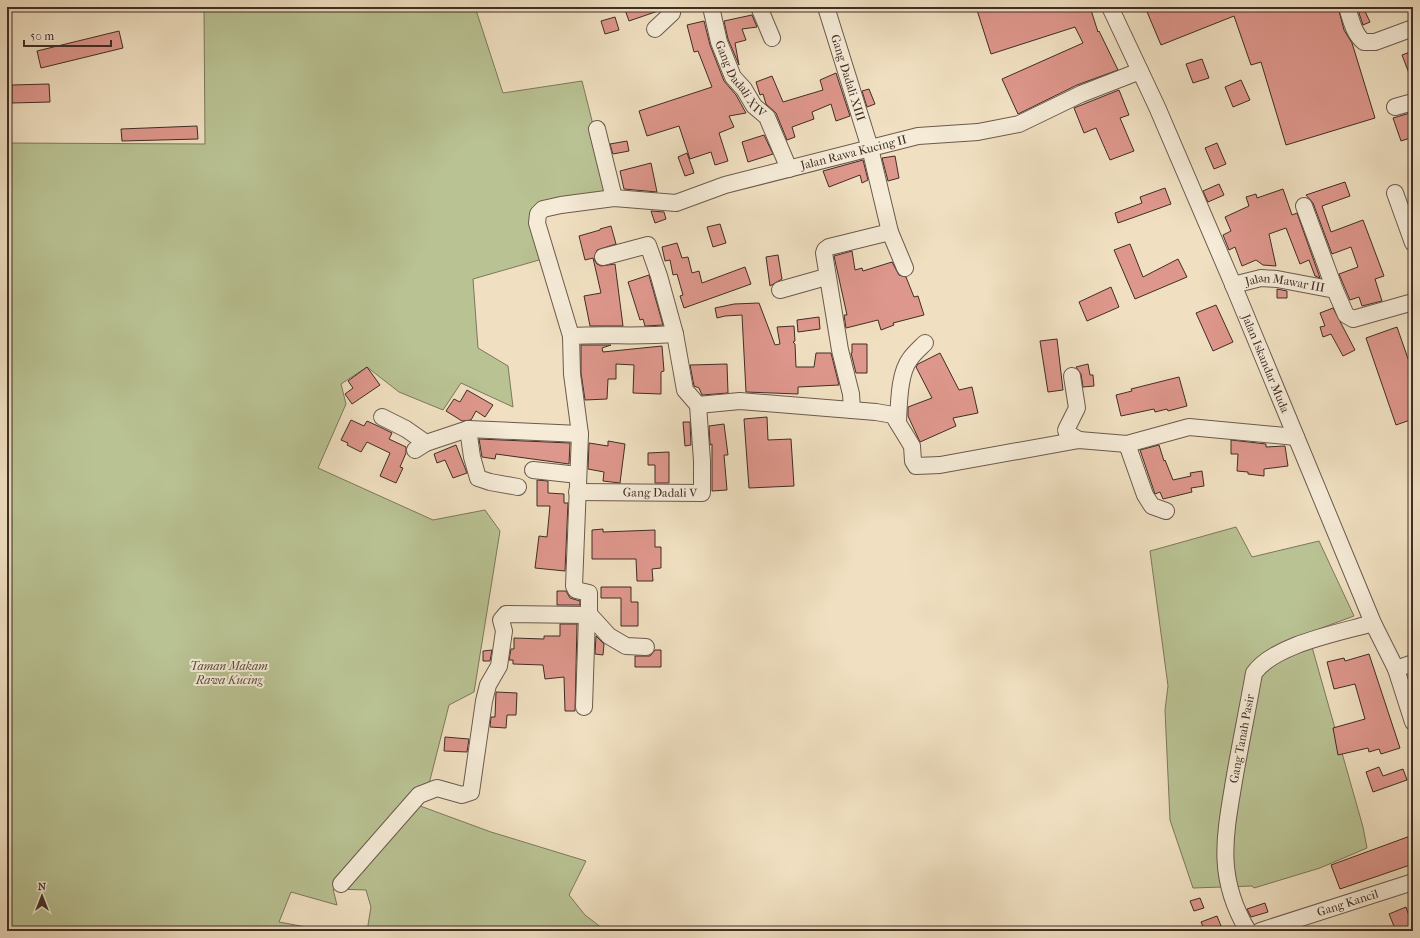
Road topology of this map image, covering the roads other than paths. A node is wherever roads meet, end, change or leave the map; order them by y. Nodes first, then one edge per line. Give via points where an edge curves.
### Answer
1 (673, 7) edge
2 (711, 7) edge
3 (759, 7) edge
4 (826, 7) edge
5 (1110, 7) edge
6 (1347, 7) edge
7 (1413, 28) edge
8 (655, 29) dead end
9 (772, 38) dead end
10 (1140, 71) junction
11 (1413, 102) edge
12 (1395, 107) dead end
13 (597, 129) dead end
14 (870, 148) junction
15 (789, 169) junction
16 (1395, 193) dead end
17 (614, 198) junction
18 (1304, 206) dead end
19 (890, 232) junction
20 (1413, 243) edge
21 (603, 257) dead end
22 (905, 268) dead end
23 (826, 277) junction
24 (1233, 285) junction
25 (780, 290) dead end
26 (1335, 290) junction
27 (1413, 302) edge
28 (675, 334) junction
29 (571, 336) junction
30 (926, 343) dead end
31 (1072, 376) dead end
32 (698, 406) junction
33 (852, 410) junction
34 (382, 417) dead end
35 (898, 421) junction
36 (468, 429) junction
37 (580, 434) junction
38 (1296, 437) junction
39 (1079, 440) junction
40 (1127, 444) junction
41 (533, 470) dead end
42 (578, 475) junction
43 (518, 487) dead end
44 (577, 492) junction
45 (1166, 511) dead end
46 (587, 614) junction
47 (1373, 623) junction
48 (646, 647) dead end
49 (1413, 663) edge
50 (1396, 669) junction
51 (584, 707) dead end
52 (1413, 722) edge
53 (1413, 882) edge
54 (341, 884) dead end
55 (1248, 931) edge
56 (1260, 931) edge

1 - 8 street via 672,13
2 - 15 street, Gang Dadali XIV via 719,42 733,77 754,106 766,117
3 - 9 street
4 - 14 street, Gang Dadali XIII
5 - 10 street, Jalan Iskandar Muda
6 - 7 street via 1354,30 1364,42 1375,42
10 - 14 street, Jalan Rawa Kucing II via 1081,94 1019,124 978,132 918,136
10 - 24 street, Jalan Iskandar Muda via 1158,107
11 - 12 street
13 - 17 street
14 - 15 street, Jalan Rawa Kucing II
14 - 19 street, Gang Dadali XIII
15 - 17 street, Jalan Rawa Kucing II via 724,185 676,202
16 - 20 street
17 - 29 street, Jalan Rawa Kucing II via 561,205 543,209 538,214 537,223
18 - 26 street
19 - 22 street, Gang Dadali XIII
19 - 23 street via 825,250
21 - 28 street via 648,246
23 - 25 street
23 - 33 street via 851,394
24 - 26 street, Jalan Mawar III via 1261,278
24 - 38 street, Jalan Iskandar Muda
26 - 27 street, Jalan Mawar III via 1346,315 1353,319
28 - 29 street
28 - 32 street via 685,390
29 - 37 street via 572,374
30 - 35 street via 909,360 904,372
31 - 39 street via 1077,408 1066,430
32 - 33 street via 740,401
32 - 44 street, Gang Dadali V via 702,493
33 - 35 street via 884,413
34 - 36 street via 406,429 420,447
35 - 39 street via 912,446 916,466 924,467
36 - 37 street
36 - 43 street via 478,478
37 - 42 street
38 - 40 street via 1189,427
38 - 47 street, Jalan Iskandar Muda
39 - 40 street
40 - 45 street via 1145,495 1152,506
41 - 42 street
42 - 44 street
44 - 46 street via 574,586 576,590 589,593
46 - 48 street via 610,636 626,646
46 - 51 street
46 - 54 street via 506,614 501,620 504,631 499,666 488,685 484,701 471,792 462,795 437,788 419,796
47 - 50 street, Jalan Iskandar Muda
47 - 55 street, Gang Tanah Pasir via 1292,647 1265,662 1254,673 1224,837 1226,874 1231,897
49 - 50 street
50 - 52 street, Jalan Iskandar Muda
53 - 56 street, Gang Kancil

